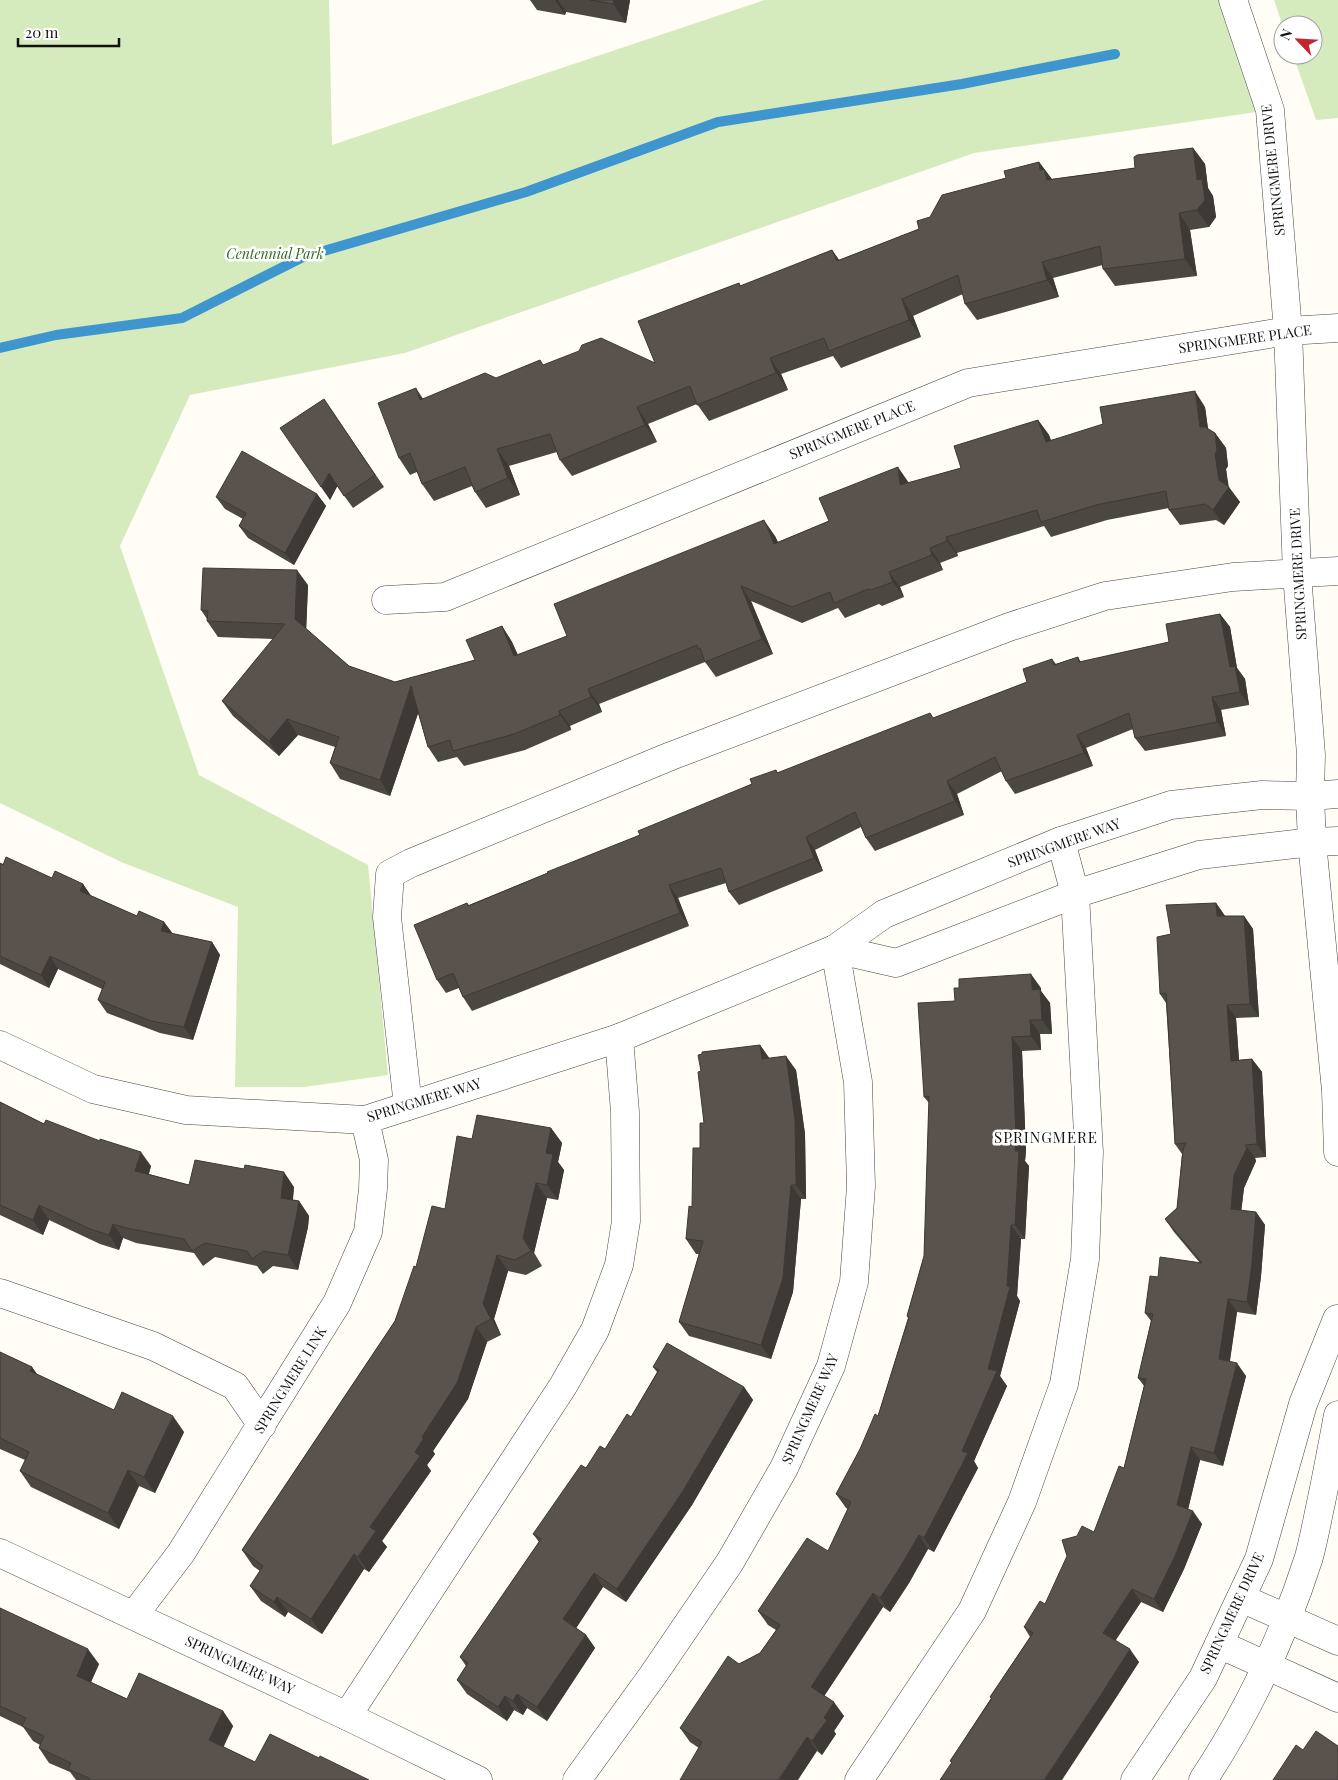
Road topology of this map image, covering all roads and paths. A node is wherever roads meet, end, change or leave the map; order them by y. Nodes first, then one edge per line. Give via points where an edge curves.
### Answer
1 (1233, 0) edge
2 (1338, 328) edge
3 (1288, 330) junction
4 (1338, 571) edge
5 (1297, 574) junction
6 (386, 600) dead end
7 (1338, 794) edge
8 (1310, 796) junction
9 (1061, 841) junction
10 (1325, 841) edge
11 (1076, 894) junction
12 (836, 949) junction
13 (618, 1038) junction
14 (0, 1045) edge
15 (408, 1106) junction
16 (366, 1120) junction
17 (1338, 1152) edge
18 (0, 1293) edge
19 (1338, 1299) edge
20 (1337, 1319) edge
21 (1338, 1332) edge
22 (1338, 1414) edge
23 (262, 1425) junction
24 (0, 1553) edge
25 (1241, 1598) junction
26 (134, 1615) junction
27 (1287, 1619) junction
28 (1338, 1641) edge
29 (1218, 1644) junction
30 (1268, 1667) junction
31 (1338, 1698) edge
32 (347, 1716) junction
33 (478, 1780) edge
34 (577, 1780) edge
35 (859, 1780) edge
36 (1135, 1780) edge
37 (1203, 1780) edge

1 - 3 street, SPRINGMERE DRIVE via 1270,110
2 - 3 street, SPRINGMERE PLACE
3 - 5 street, SPRINGMERE DRIVE
3 - 6 street, SPRINGMERE PLACE via 968,383 445,597
4 - 5 street
5 - 8 street, SPRINGMERE DRIVE via 1311,755
5 - 15 street via 1233,577 1105,596 1009,627 671,756 390,874 387,917
7 - 8 street, SPRINGMERE WAY
8 - 9 street, SPRINGMERE WAY via 1262,795 1172,805
8 - 10 street, SPRINGMERE DRIVE
9 - 11 street
9 - 12 street, SPRINGMERE WAY via 884,914
10 - 11 street via 1199,856
10 - 17 street, SPRINGMERE DRIVE
11 - 12 street via 896,963
11 - 35 street via 1089,1152 1085,1259 1064,1384 1022,1502 972,1611
12 - 13 street, SPRINGMERE WAY
12 - 34 street, SPRINGMERE WAY via 858,1082 861,1186 854,1282 831,1366 784,1468 730,1562
13 - 15 street, SPRINGMERE WAY
13 - 32 street via 625,1112 626,1221 619,1265 595,1330 563,1386
14 - 16 street, SPRINGMERE WAY via 93,1089 186,1110
15 - 16 street, SPRINGMERE WAY
16 - 23 street, SPRINGMERE LINK via 374,1160 368,1232 337,1303
18 - 23 street via 153,1346 235,1386
19 - 20 street, SPRINGMERE DRIVE
20 - 21 street, SPRINGMERE DRIVE
20 - 25 street, SPRINGMERE DRIVE via 1303,1404 1259,1559
22 - 27 street via 1309,1555
23 - 26 street, SPRINGMERE LINK via 181,1553
24 - 26 street, SPRINGMERE WAY
25 - 27 street
25 - 29 street, SPRINGMERE DRIVE
26 - 32 street, SPRINGMERE WAY
27 - 28 street
27 - 30 street
29 - 30 street
29 - 36 street, SPRINGMERE DRIVE via 1203,1678
30 - 31 street
30 - 37 street via 1250,1704
32 - 33 street, SPRINGMERE WAY

